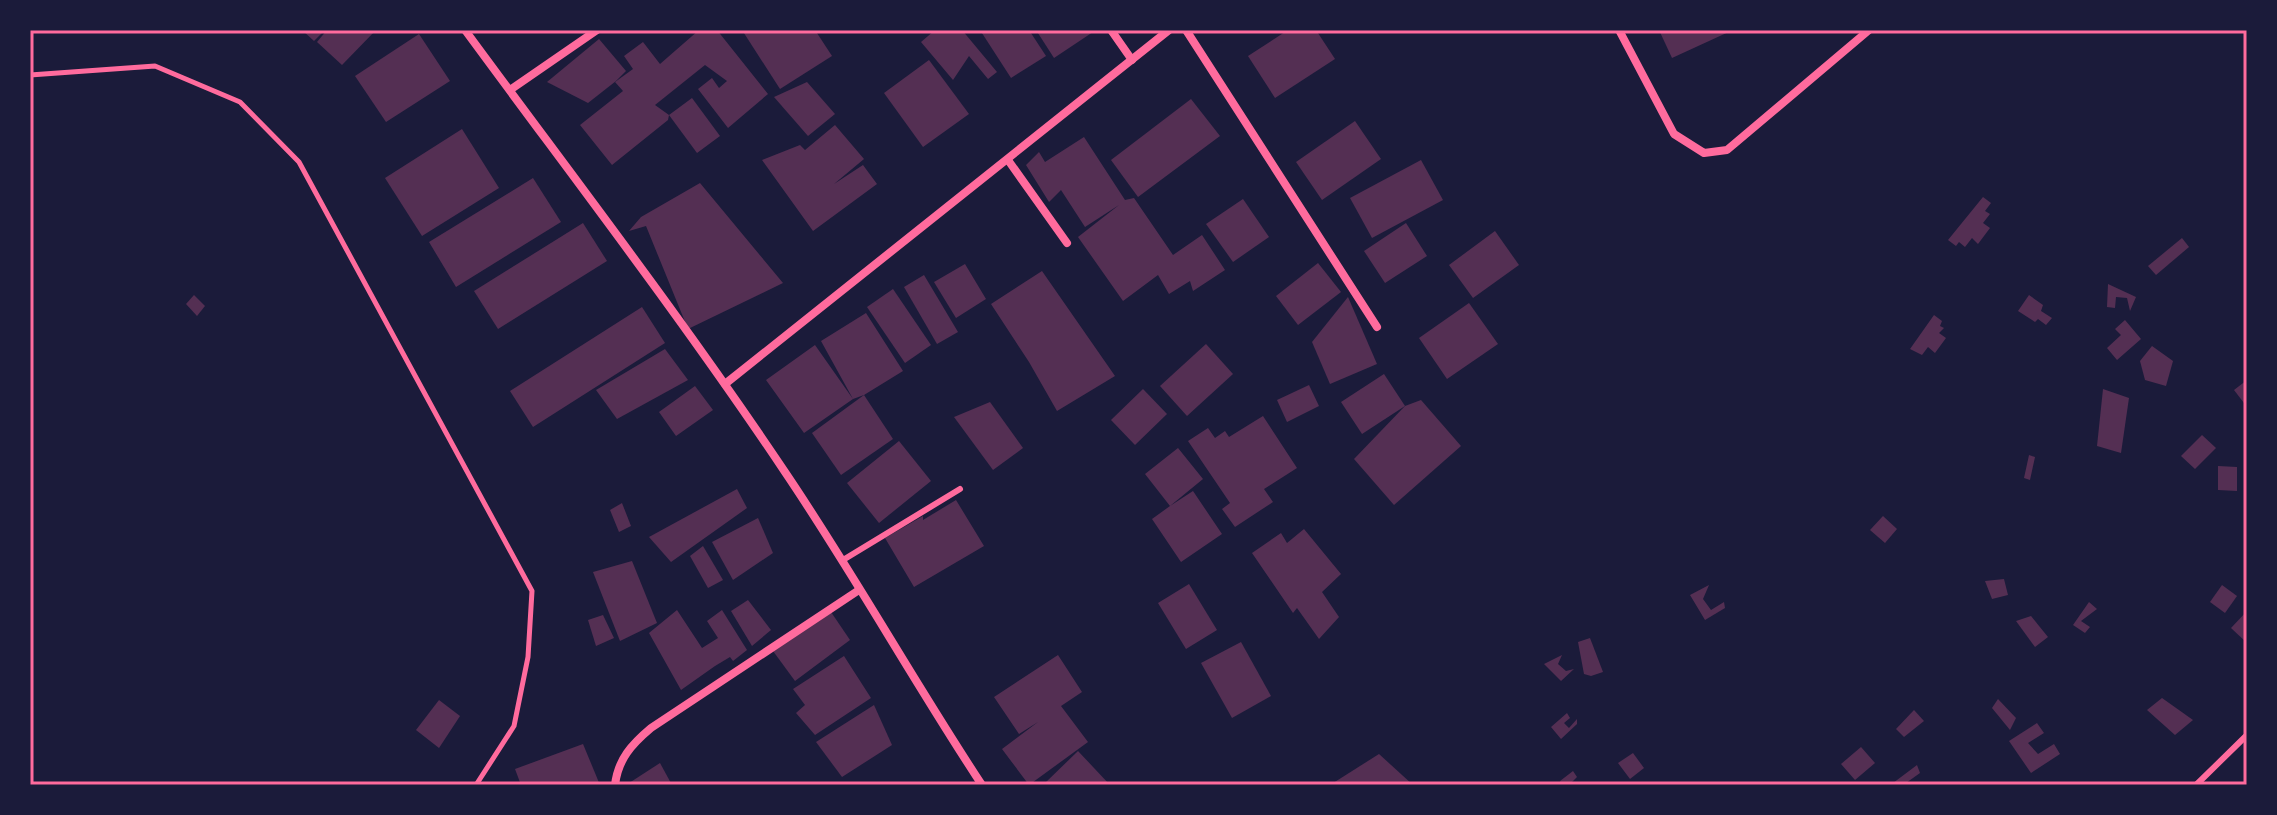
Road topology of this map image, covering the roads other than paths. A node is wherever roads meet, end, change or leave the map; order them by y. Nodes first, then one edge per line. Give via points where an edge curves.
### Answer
1 (465, 30) edge
2 (597, 30) edge
3 (1111, 30) edge
4 (1169, 30) edge
5 (1186, 30) edge
6 (1619, 30) edge
7 (1869, 30) edge
8 (1132, 60) junction
9 (510, 90) junction
10 (1008, 160) junction
11 (1067, 243) dead end
12 (1377, 327) dead end
13 (725, 384) junction
14 (960, 489) dead end
15 (843, 560) junction
16 (859, 590) junction
17 (2247, 735) edge
18 (615, 785) edge
19 (982, 785) edge
20 (2196, 785) edge

1 - 9 street
2 - 9 street
3 - 8 street
4 - 8 street
5 - 12 street
6 - 7 street via 1674,134 1704,153 1727,150
8 - 10 street
9 - 13 street
10 - 11 street
10 - 13 street
13 - 15 street
14 - 15 lane
15 - 16 street
16 - 18 street via 651,728 630,746
16 - 19 street
17 - 20 lane

